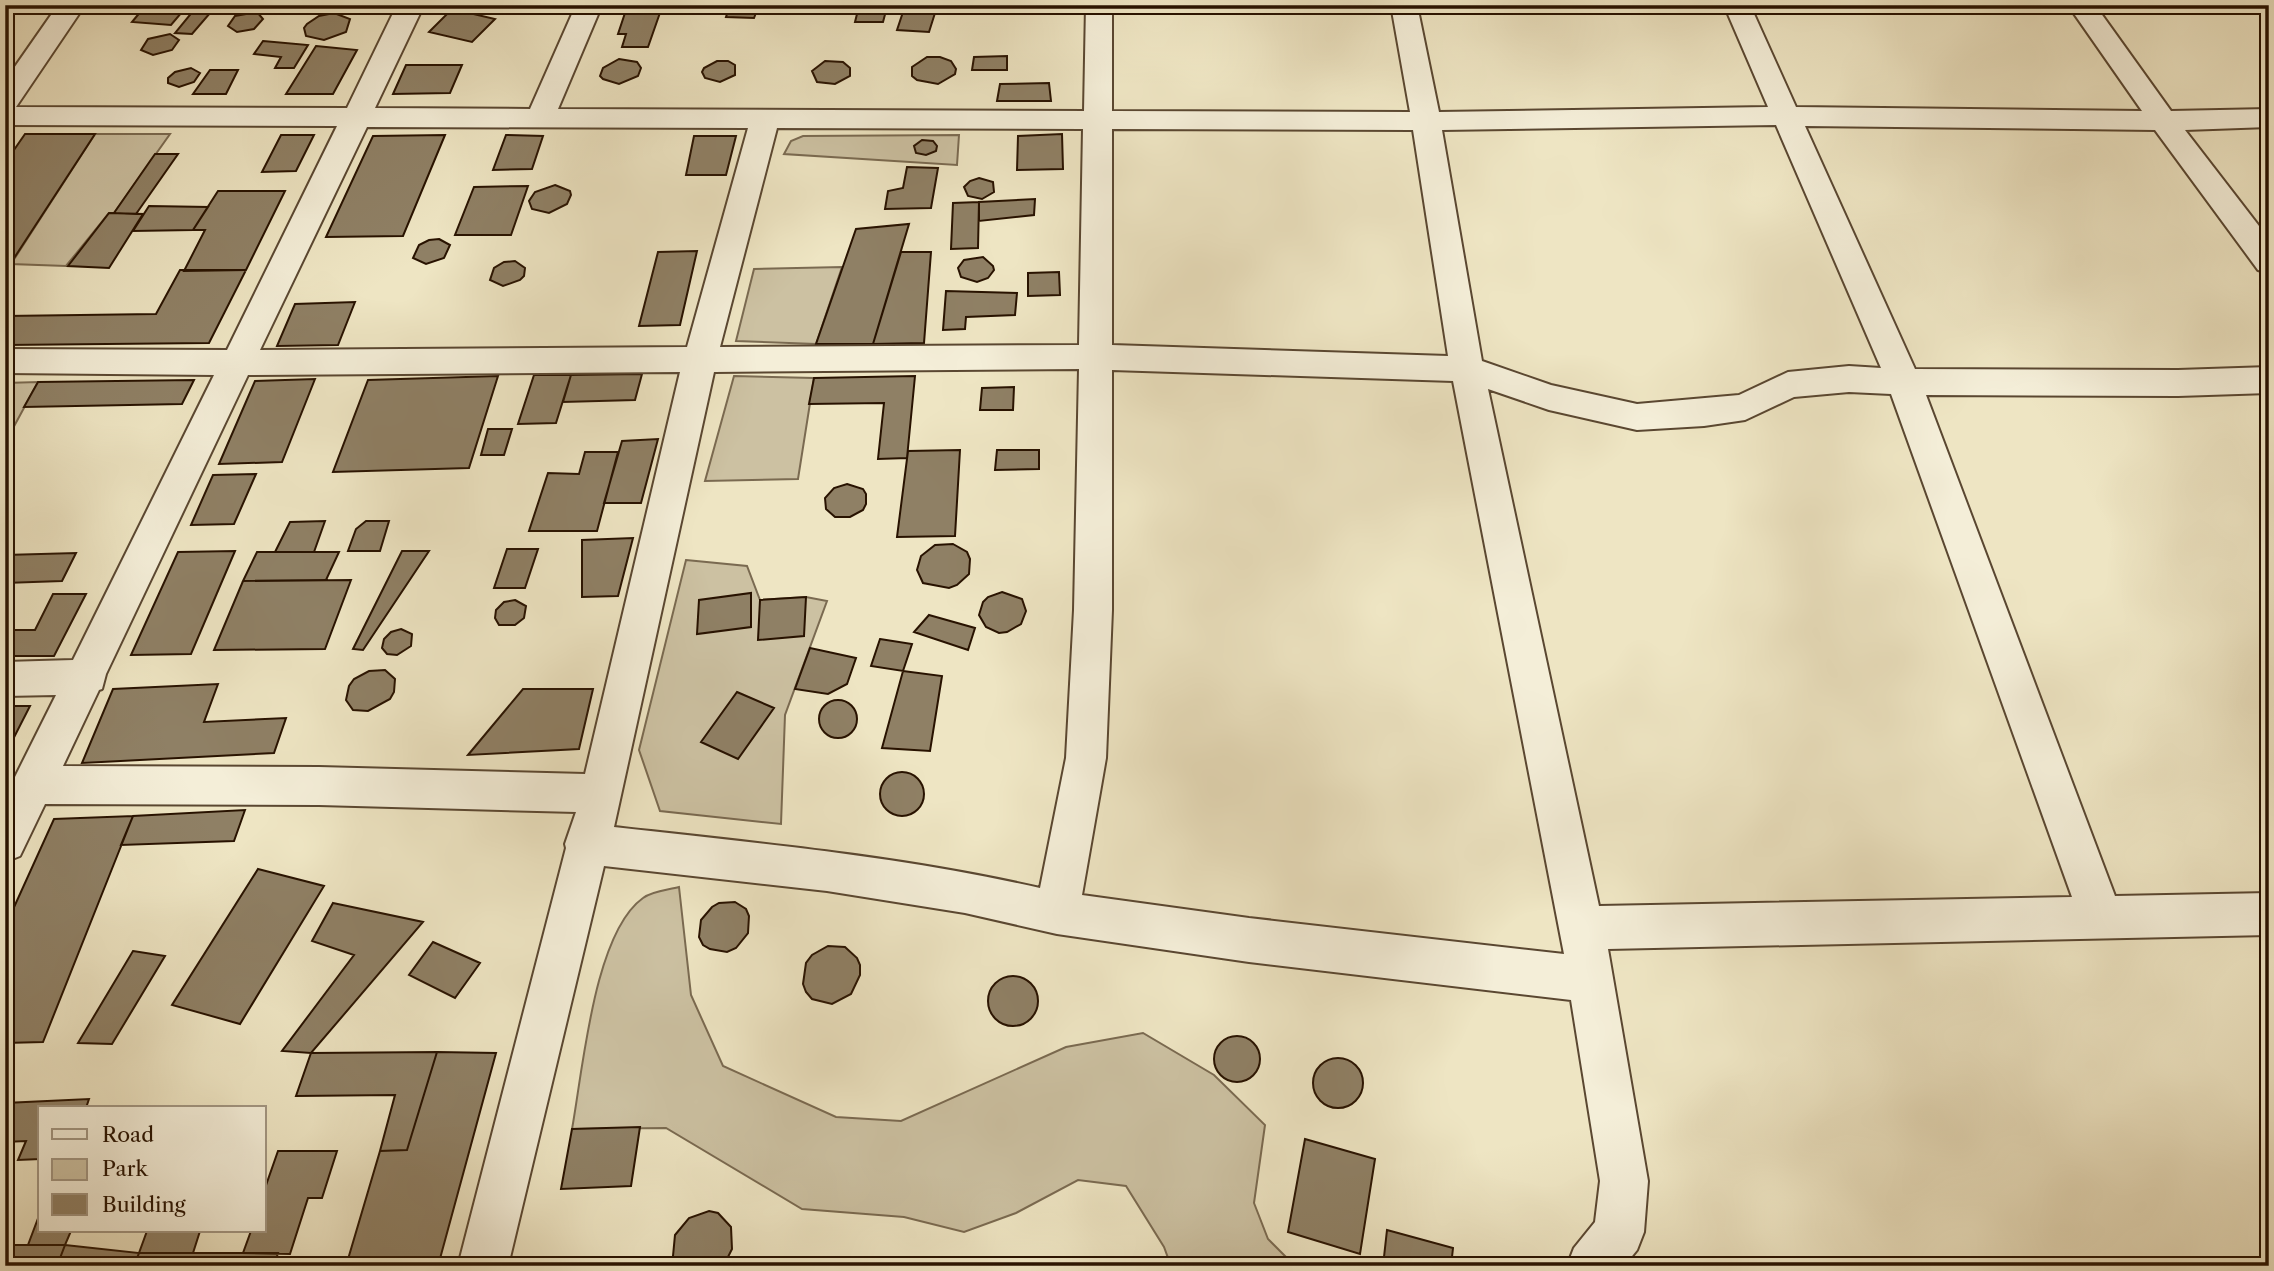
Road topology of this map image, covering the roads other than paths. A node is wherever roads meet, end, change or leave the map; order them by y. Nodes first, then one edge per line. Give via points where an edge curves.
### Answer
1 (72, 5) edge
2 (411, 5) edge
3 (589, 5) edge
4 (1099, 5) edge
5 (1404, 5) edge
6 (1737, 5) edge
7 (2081, 5) edge
8 (5, 102) edge
9 (5, 116) edge
10 (1786, 116) junction
11 (355, 117) junction
12 (540, 118) junction
13 (2269, 118) edge
14 (765, 119) junction
15 (1097, 120) junction
16 (1426, 121) junction
17 (2163, 121) junction
18 (2269, 262) edge
19 (1094, 357) junction
20 (701, 360) junction
21 (5, 361) edge
22 (237, 363) junction
23 (1467, 369) junction
24 (2269, 380) edge
25 (1903, 382) junction
26 (88, 677) junction
27 (5, 679) edge
28 (32, 785) junction
29 (601, 794) junction
30 (5, 842) edge
31 (586, 844) junction
32 (1057, 913) junction
33 (2269, 914) edge
34 (2101, 917) junction
35 (1582, 928) junction
36 (1591, 980) junction
37 (483, 1266) edge
38 (1592, 1266) edge

1 - 8 street
2 - 11 street
3 - 12 street
4 - 15 street
5 - 16 street
6 - 10 street
7 - 17 street
9 - 11 street
10 - 16 street
10 - 17 street
10 - 25 street
11 - 12 street
11 - 22 street
12 - 14 street
13 - 17 street
14 - 15 street
14 - 20 street
15 - 16 street
15 - 19 street
16 - 23 street
17 - 18 street
19 - 20 street
19 - 23 street
19 - 32 street via 1093,610 1086,758
20 - 22 street
20 - 29 street
21 - 22 street
22 - 26 street
23 - 25 street via 1549,397 1637,417 1745,407 1788,385 1849,379
23 - 35 street
24 - 25 street
25 - 34 street
26 - 27 street
26 - 28 street
28 - 29 street via 319,786
28 - 30 street
29 - 31 street
31 - 32 street via 827,871 965,892
31 - 37 street
32 - 36 street
33 - 34 street
34 - 35 street
35 - 36 street
36 - 38 street via 1625,1181 1619,1232

